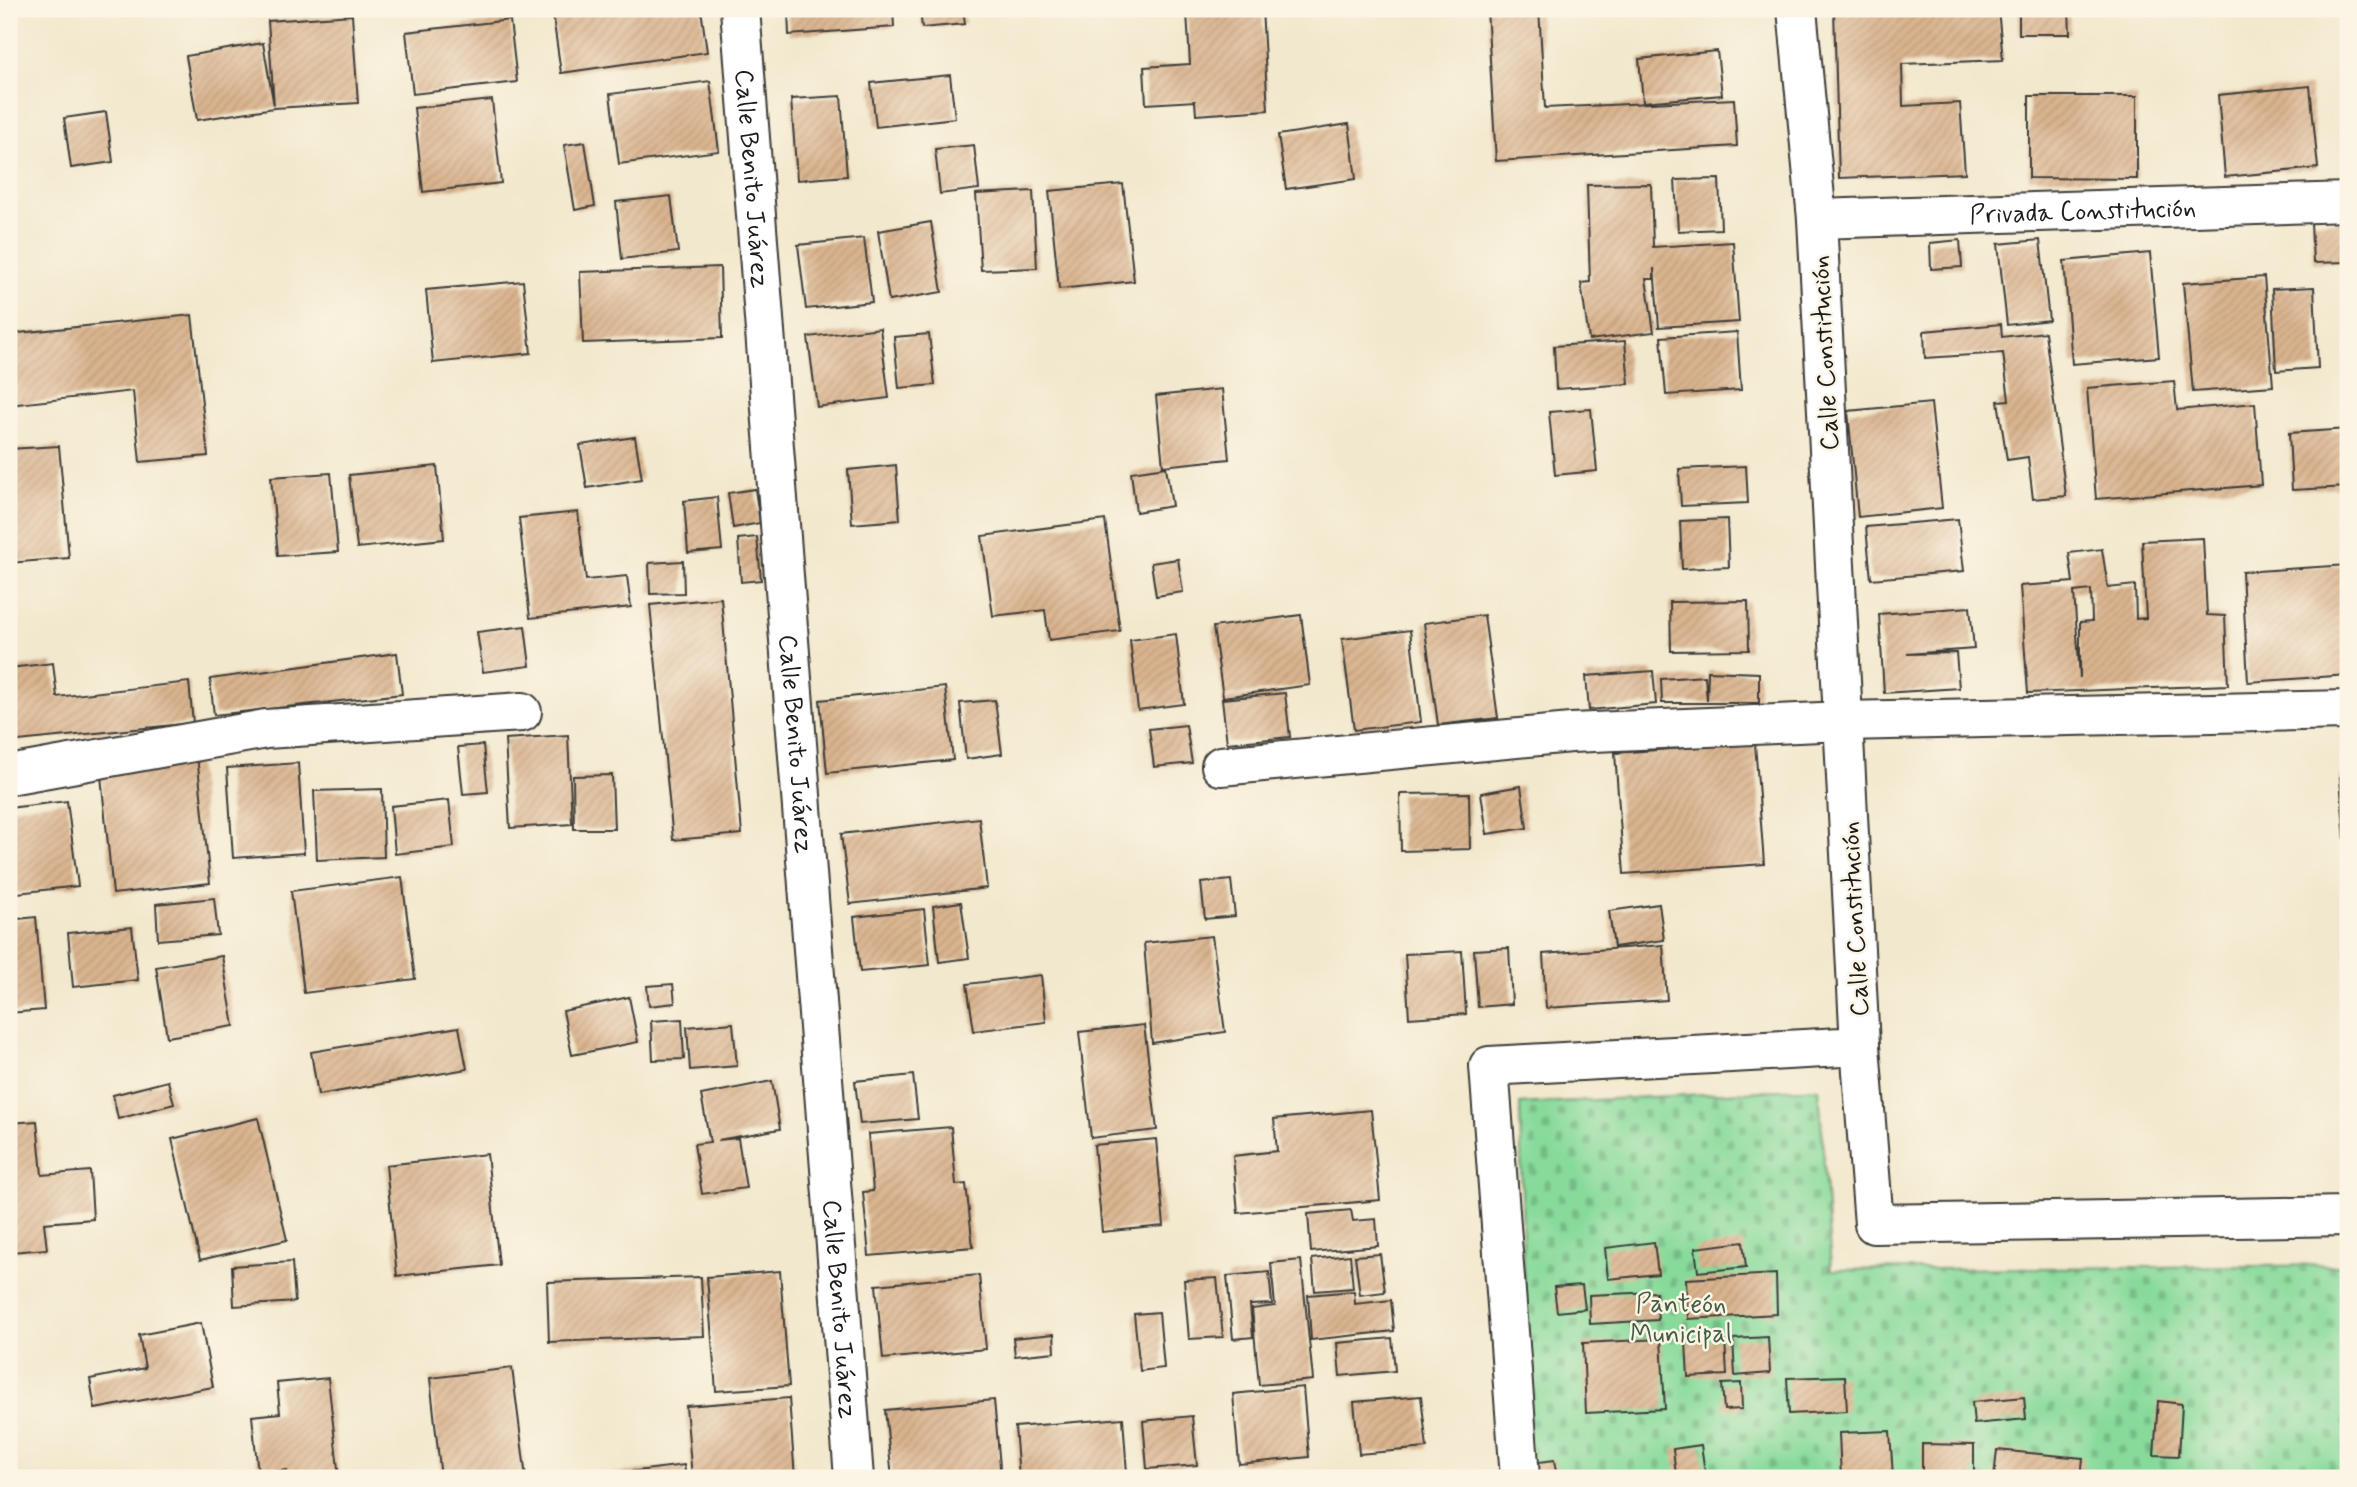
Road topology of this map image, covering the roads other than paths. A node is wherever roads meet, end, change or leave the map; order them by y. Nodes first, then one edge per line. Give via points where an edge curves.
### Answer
1 (740, 9) edge
2 (1797, 9) edge
3 (2348, 202) edge
4 (1817, 219) junction
5 (2348, 710) edge
6 (522, 712) dead end
7 (1843, 721) junction
8 (1221, 766) dead end
9 (9, 775) edge
10 (1860, 1046) junction
11 (2348, 1216) edge
12 (854, 1478) edge
13 (1520, 1478) edge

1 - 12 street, Calle Benito Juárez
2 - 4 street, Calle Constitución
3 - 4 street, Privada Constitución
4 - 7 street, Calle Constitución
5 - 7 street
6 - 9 street via 267,729
7 - 8 street via 1571,733
7 - 10 street, Calle Constitución
10 - 11 street via 1874,1224
10 - 13 street, Calle Constitución via 1489,1066

